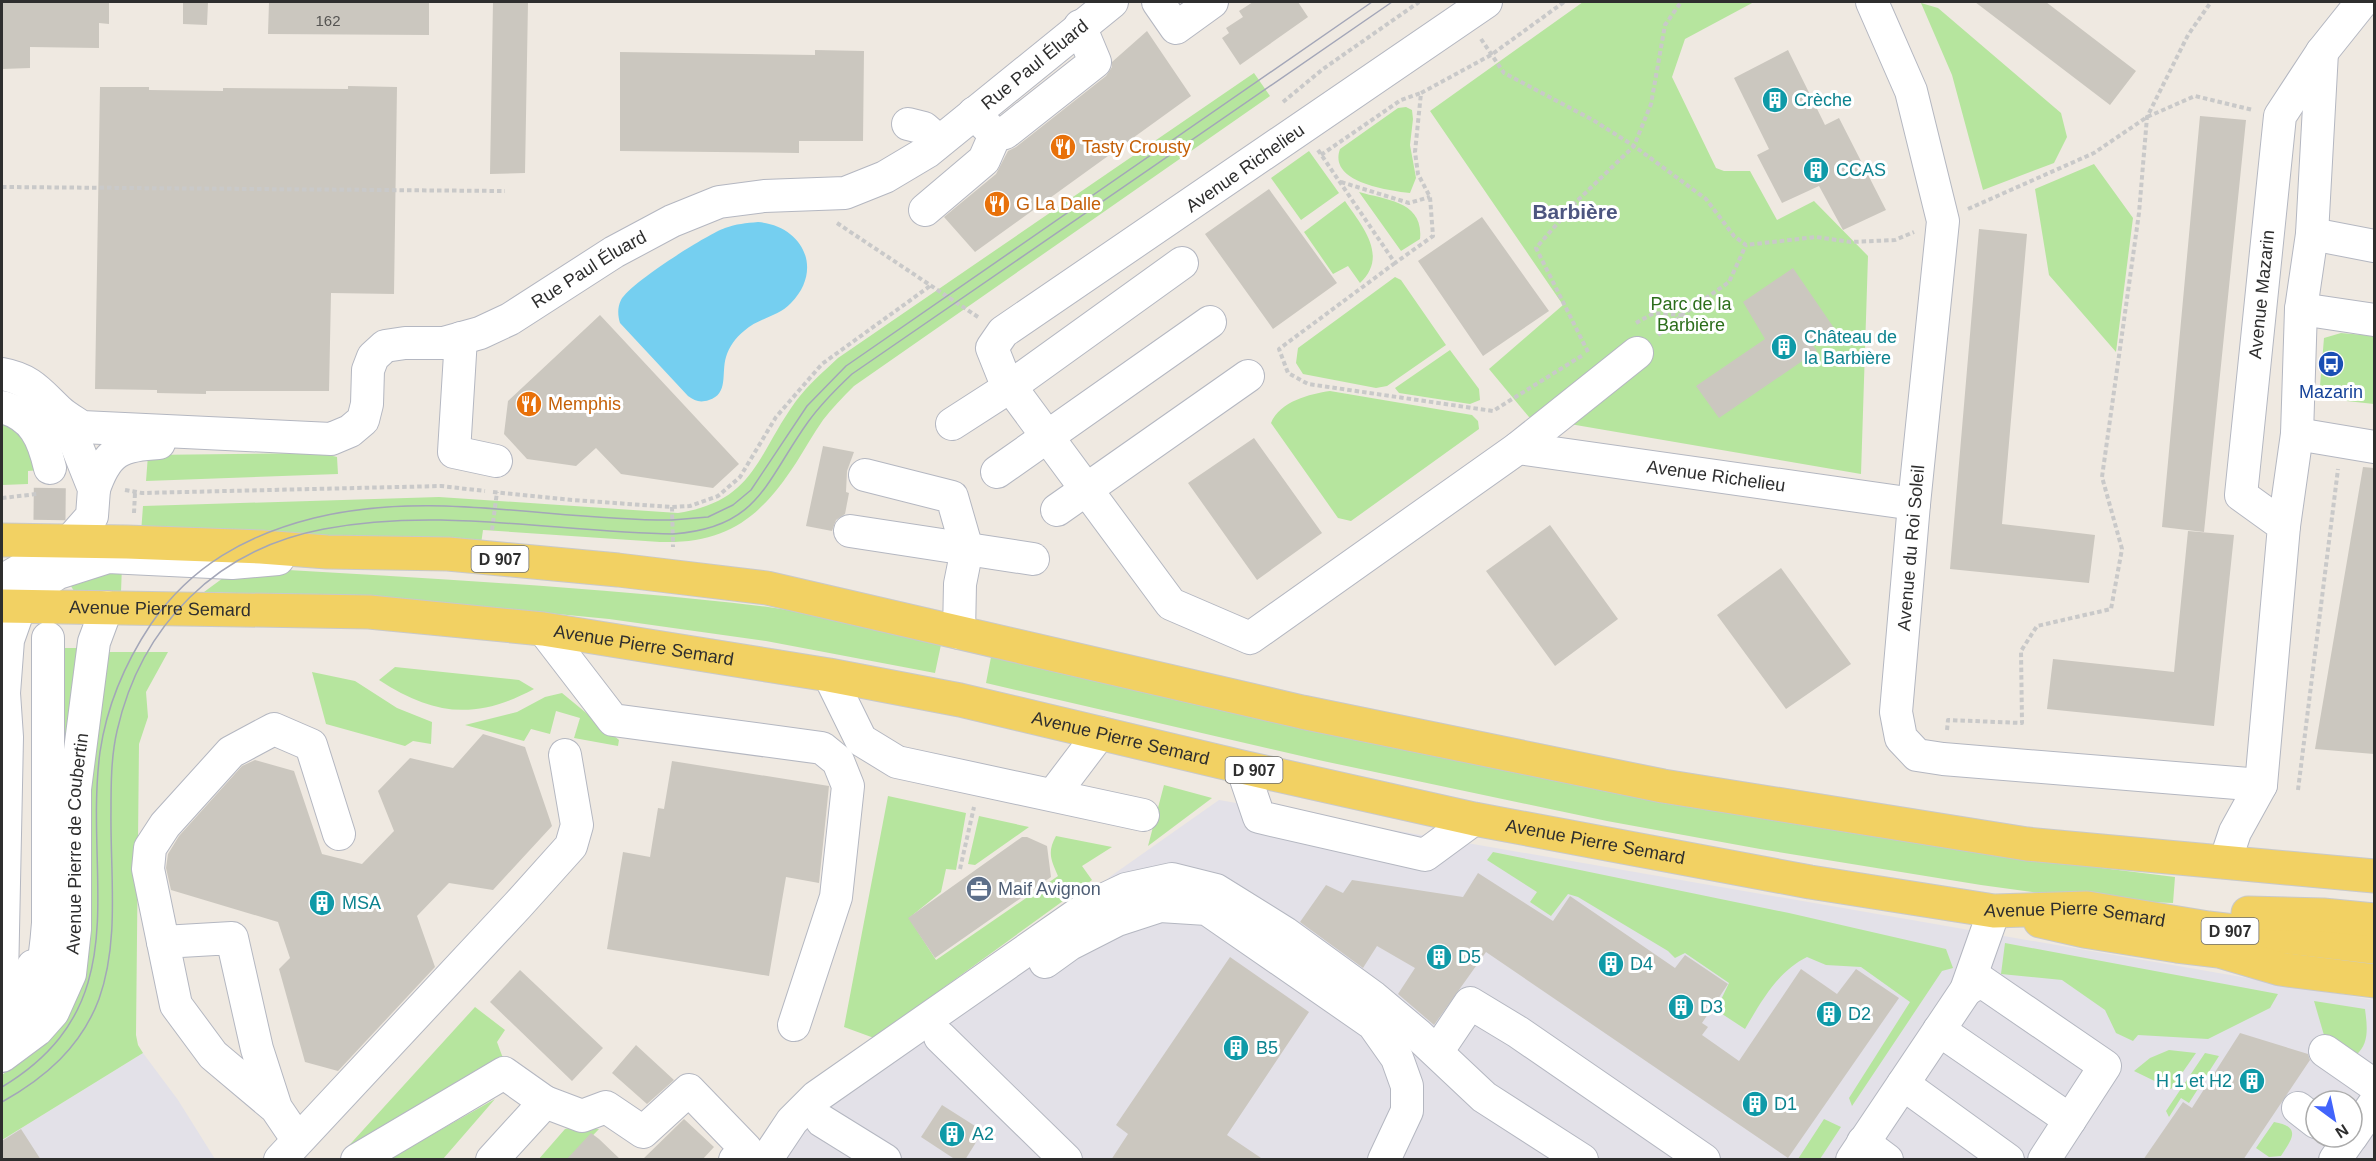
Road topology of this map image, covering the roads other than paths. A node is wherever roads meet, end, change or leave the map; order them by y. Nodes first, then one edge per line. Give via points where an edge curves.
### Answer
1 (1112, 2) edge
2 (1158, 2) edge
3 (1212, 2) edge
4 (1872, 2) edge
5 (2362, 2) edge
6 (1476, 9) edge
7 (2322, 52) junction
8 (908, 124) dead end
9 (984, 124) junction
10 (939, 141) junction
11 (926, 210) dead end
12 (2312, 234) junction
13 (2374, 246) edge
14 (1182, 263) dead end
15 (2301, 309) junction
16 (2374, 320) edge
17 (1210, 322) dead end
18 (461, 338) junction
19 (1636, 338) road end
20 (2, 374) edge
21 (1248, 376) dead end
22 (1011, 386) junction
23 (2, 407) edge
24 (59, 411) junction
25 (952, 424) dead end
26 (210, 434) junction
27 (2297, 434) junction
28 (1048, 437) junction
29 (2374, 447) edge
30 (1518, 448) junction
31 (496, 461) dead end
32 (50, 468) tunnel mouth
33 (997, 472) dead end
34 (865, 475) dead end
35 (104, 489) junction
36 (1086, 489) junction
37 (1914, 504) junction
38 (1057, 510) dead end
39 (2284, 526) junction
40 (850, 531) dead end
41 (2, 540) edge
42 (70, 541) junction
43 (967, 549) junction
44 (327, 552) junction
45 (1033, 559) dead end
46 (8, 598) edge
47 (107, 607) junction
48 (543, 629) junction
49 (959, 633) junction
50 (48, 638) dead end
51 (829, 675) junction
52 (3, 691) edge
53 (1100, 733) junction
54 (565, 755) dead end
55 (1242, 767) junction
56 (2261, 785) junction
57 (1053, 795) junction
58 (1143, 815) dead end
59 (1474, 819) junction
60 (339, 834) dead end
61 (2225, 862) junction
62 (2374, 876) edge
63 (2087, 908) junction
64 (1994, 911) junction
65 (2374, 920) edge
66 (48, 923) junction
67 (163, 942) junction
68 (2374, 947) edge
69 (2, 980) edge
70 (2374, 981) edge
71 (1966, 990) junction
72 (2, 1010) edge
73 (795, 1025) dead end
74 (1939, 1030) junction
75 (940, 1036) junction
76 (2325, 1051) dead end
77 (1437, 1052) junction
78 (2, 1054) edge
79 (1903, 1084) junction
80 (2374, 1085) edge
81 (545, 1102) junction
82 (2374, 1104) edge
83 (276, 1108) junction
84 (2364, 1117) edge
85 (2070, 1120) junction
86 (822, 1121) junction
87 (288, 1149) edge
88 (1868, 1154) edge
89 (357, 1160) edge
90 (492, 1160) edge
91 (735, 1160) edge
92 (766, 1160) edge
93 (786, 1160) edge
94 (885, 1160) edge
95 (1066, 1160) edge
96 (1384, 1160) edge
97 (1582, 1160) edge
98 (1704, 1160) edge
99 (2008, 1160) edge
100 (2044, 1160) edge

1 - 9 street, Rue Paul Éluard via 1080,26
2 - 3 street via 1176,28
4 - 37 street, Avenue du Roi Soleil via 1911,91 1943,221
5 - 7 street, Avenue Mazarin
6 - 22 street, Avenue Richelieu via 1003,333 992,348
7 - 12 street
7 - 39 street, Avenue Mazarin via 2280,116 2241,495
8 - 10 street via 924,128
9 - 10 street, Rue Paul Éluard
9 - 11 street via 984,160
10 - 18 street, Rue Paul Éluard via 885,177 846,193 719,202 672,221 614,252 510,319
12 - 13 street
12 - 15 street
14 - 22 street
15 - 16 street
15 - 27 street
17 - 28 street
18 - 26 street, Rue Paul Éluard via 444,343 385,346 373,357 368,370 363,420 331,439
18 - 31 street via 454,452
19 - 30 street
20 - 24 street via 25,381 48,397
21 - 36 street
22 - 25 street
22 - 28 street
23 - 32 street via 32,424 44,442
24 - 26 street via 82,428
24 - 35 street
26 - 35 street, Rue Paul Éluard via 189,441 129,445 112,455 100,470
27 - 29 street
27 - 39 street
28 - 33 street
28 - 36 street
30 - 36 street via 1250,638 1170,604
30 - 37 street, Avenue Richelieu
34 - 43 street via 952,496
35 - 42 street via 92,516
36 - 38 street
37 - 56 street, Avenue du Roi Soleil via 1896,712 1901,738 1917,755
39 - 56 street
40 - 43 street
41 - 42 main road, D 907
42 - 44 main road, D 907
42 - 46 street
43 - 45 street
43 - 49 street via 960,584
44 - 46 street via 232,563 108,557 58,573 33,589
44 - 49 main road, D 907 via 448,554 767,588
46 - 47 main road, Avenue Pierre Semard / D 907
46 - 52 street
47 - 48 main road, Avenue Pierre Semard / D 907 via 369,612
47 - 78 street, Avenue Pierre de Coubertin via 94,642 75,789 75,929 70,974 53,1012 37,1030
48 - 51 main road, Avenue Pierre Semard / D 907
48 - 73 street via 613,720 822,748 838,761 848,786 836,897
49 - 61 main road, D 907 via 1302,712 1663,786 2027,844
50 - 66 street, Avenue Pierre de Coubertin
51 - 53 main road, Avenue Pierre Semard / D 907
51 - 57 street via 861,740 897,762
52 - 69 street via 7,737
53 - 55 main road, Avenue Pierre Semard / D 907
53 - 57 street
54 - 87 street via 577,825 571,846
55 - 59 main road, Avenue Pierre Semard / D 907
55 - 59 street via 1259,817 1425,855
56 - 61 street via 2235,832
57 - 58 street
59 - 64 main road, Avenue Pierre Semard / D 907 via 1799,880
60 - 67 street via 311,745 274,729 231,752 165,825 150,848 148,869
61 - 62 main road, D 907
63 - 64 main road, Avenue Pierre Semard / D 907
63 - 65 main road
63 - 68 main road, Avenue Pierre Semard / D 907 via 2208,928
64 - 70 main road via 2084,931 2219,951 2280,969
64 - 71 street
66 - 72 street, Avenue Pierre de Coubertin via 38,957 18,992
66 - 78 street, Avenue Pierre de Coubertin via 45,965 34,1002
67 - 83 street via 176,1005 213,1055
67 - 83 street via 232,938 257,1049
71 - 74 street
71 - 85 street via 1982,981 2105,1066
74 - 79 street
74 - 85 street
75 - 86 street
75 - 95 street
75 - 96 street via 1070,945 1117,920 1160,906 1207,909 1373,1024 1397,1058 1407,1086 1407,1111
76 - 80 street
77 - 92 street via 1373,997 1285,933 1216,890 1172,879 1125,889 1088,907 816,1097 792,1121
77 - 97 street via 1484,1097
77 - 98 street via 1470,1003
79 - 88 street
79 - 99 street
81 - 89 street via 504,1073
81 - 90 street
81 - 91 street via 582,1116 606,1107 643,1132 689,1090 746,1149
82 - 84 street
83 - 87 street
85 - 100 street
86 - 93 street via 799,1140
86 - 94 street

